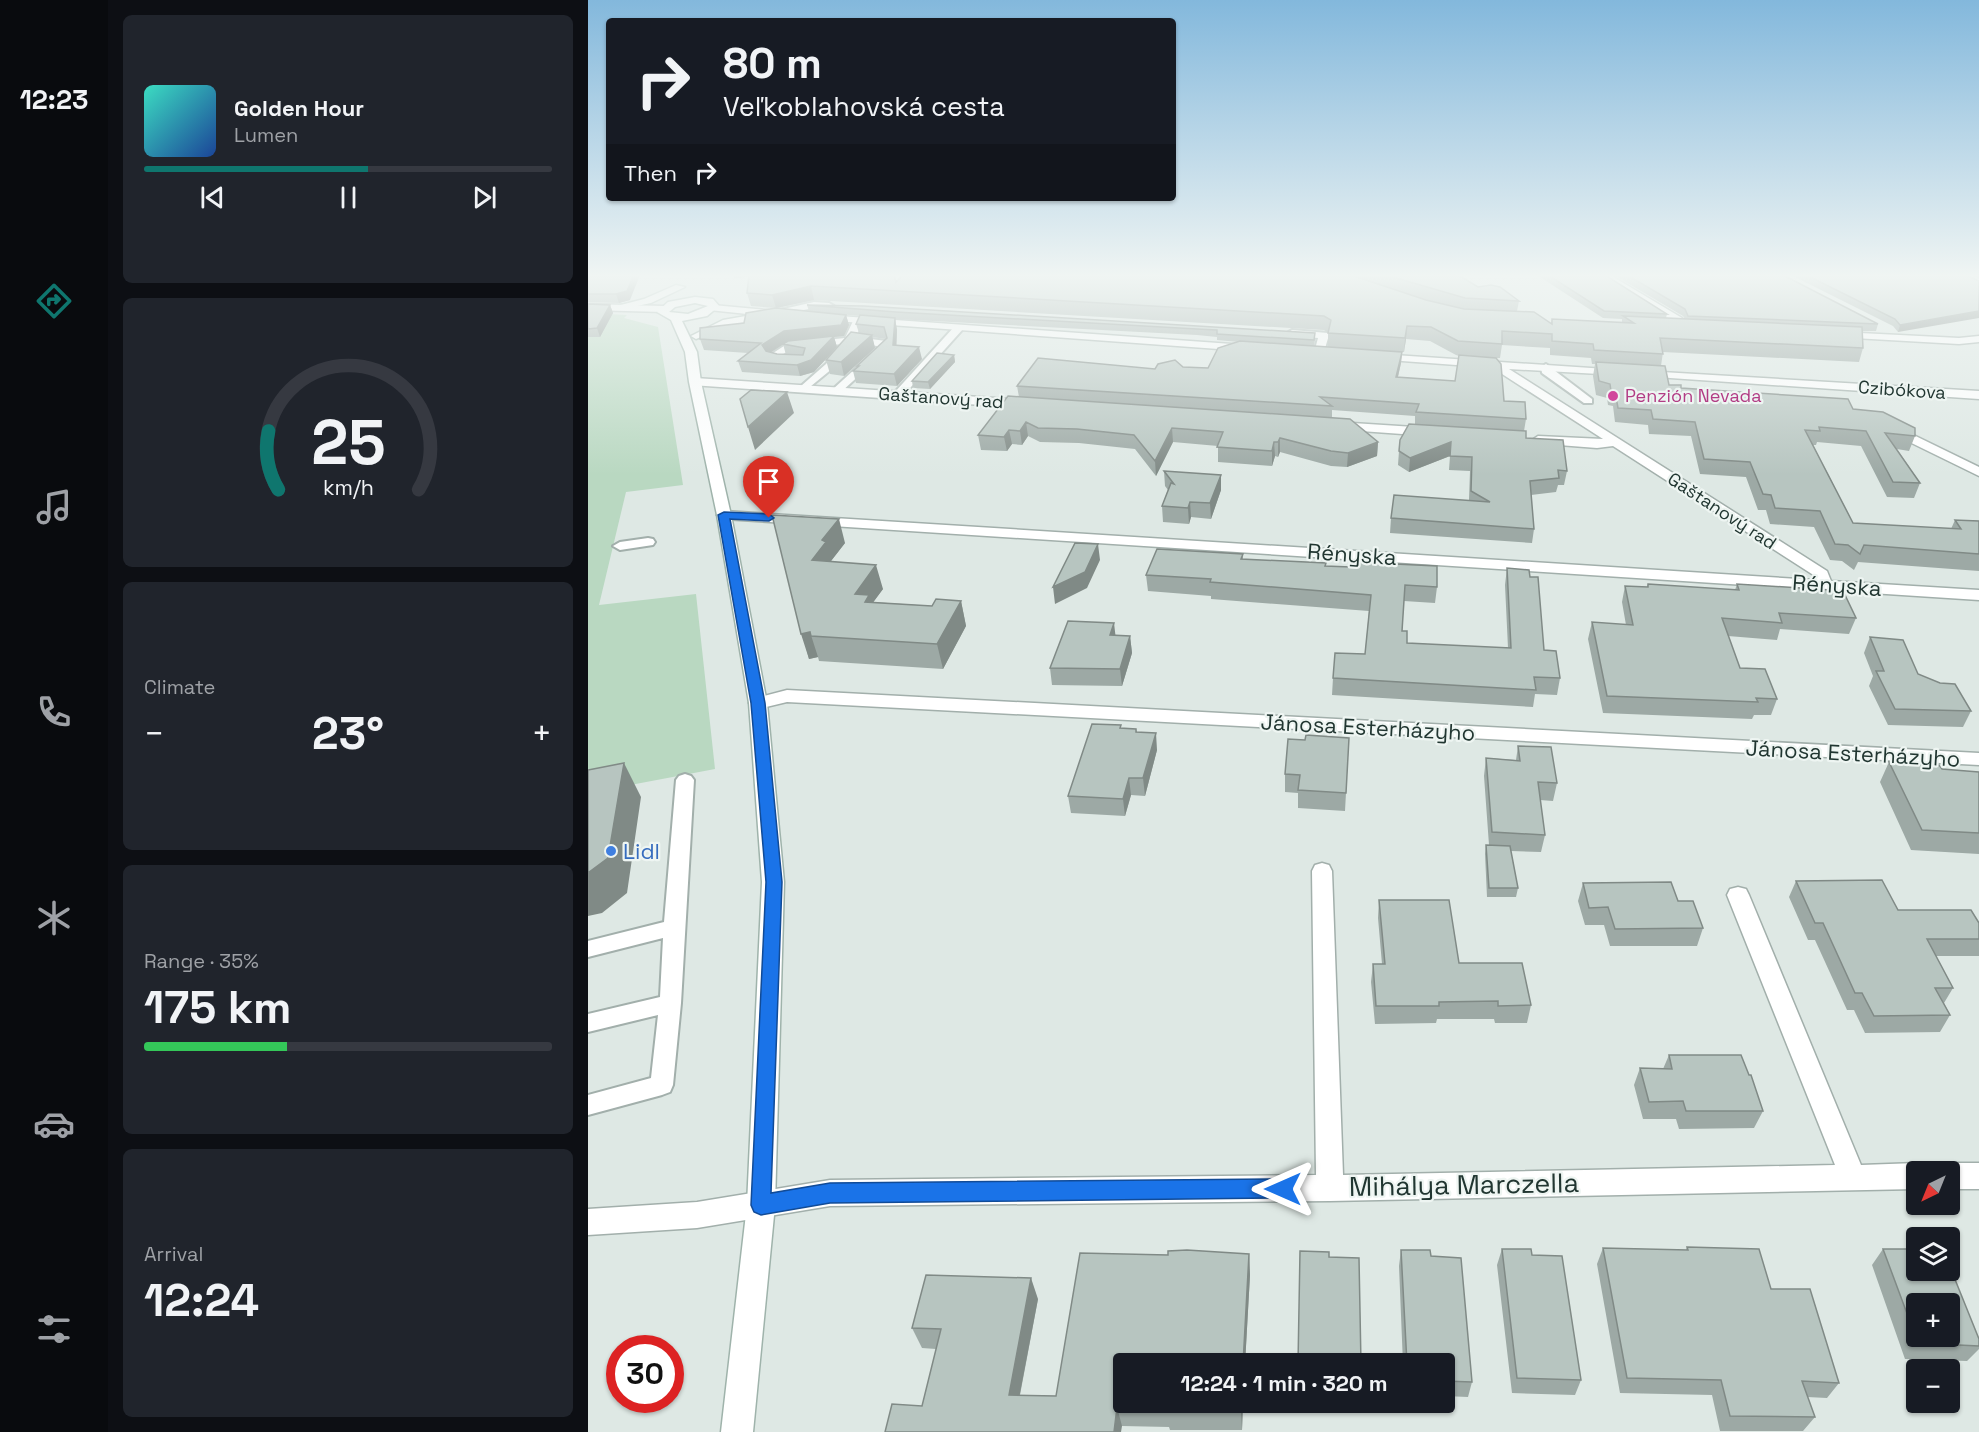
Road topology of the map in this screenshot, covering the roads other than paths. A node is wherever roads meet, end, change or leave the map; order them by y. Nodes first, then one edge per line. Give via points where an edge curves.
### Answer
1 (686, 342) edge
2 (694, 342) edge
3 (835, 342) edge
4 (851, 342) edge
5 (870, 342) edge
6 (946, 342) edge
7 (1153, 342) edge
8 (1322, 342) edge
9 (1262, 349) edge
10 (691, 352) junction
11 (1319, 353) edge
12 (1365, 356) edge
13 (802, 362) edge
14 (820, 363) edge
15 (834, 363) junction
16 (1501, 364) junction
17 (1546, 367) junction
18 (695, 382) junction
19 (1803, 384) junction
20 (806, 388) junction
21 (837, 390) junction
22 (898, 394) junction
23 (1979, 395) edge
24 (1834, 399) edge
25 (1588, 401) dead end
26 (1040, 405) edge
27 (1876, 420) edge
28 (1324, 425) edge
29 (1443, 433) edge
30 (1526, 439) edge
31 (1614, 442) junction
32 (1979, 472) edge
33 (724, 515) junction
34 (648, 542) dead end
35 (620, 546) dead end
36 (1824, 584) junction
37 (1979, 595) edge
38 (758, 703) junction
39 (1979, 759) edge
40 (685, 780) dead end
41 (1322, 871) dead end
42 (1738, 895) dead end
43 (674, 927) junction
44 (588, 949) edge
45 (670, 1003) junction
46 (588, 1023) edge
47 (588, 1105) edge
48 (1853, 1176) junction
49 (1906, 1176) edge
50 (1960, 1176) edge
51 (1979, 1176) edge
52 (1330, 1188) junction
53 (761, 1205) junction
54 (588, 1222) edge
55 (737, 1432) edge

1 - 10 street
2 - 10 street
3 - 13 lane via 787,347 772,357
4 - 15 lane
5 - 21 lane via 882,343 882,350
6 - 22 lane
7 - 9 street
8 - 11 lane
10 - 18 street
12 - 16 street, Czibókova
14 - 15 lane
15 - 20 lane
16 - 17 street, Czibókova
16 - 31 street, Gaštanový rad via 1503,370
17 - 19 street, Czibókova
17 - 25 lane via 1546,372
18 - 20 street, Gaštanový rad
18 - 33 street
19 - 23 street, Czibókova
19 - 24 street
20 - 21 street, Gaštanový rad
21 - 22 street, Gaštanový rad
22 - 26 street, Gaštanový rad
27 - 32 street
28 - 29 street
30 - 31 street
31 - 36 street, Gaštanový rad via 1822,574
33 - 36 street, Rényska
33 - 38 street
34 - 35 lane
36 - 37 street, Rényska
38 - 39 street, Jánosa Esterházyho via 787,696
38 - 53 street via 774,882
40 - 43 lane
41 - 52 street
42 - 48 street
43 - 44 lane
43 - 45 lane
45 - 46 lane
45 - 47 lane via 662,1085
48 - 49 street, Mihálya Marczella
48 - 52 street, Mihálya Marczella
50 - 51 street
52 - 53 street, Mihálya Marczella via 830,1193
53 - 54 street, Mihálya Marczella via 697,1215
53 - 55 street

